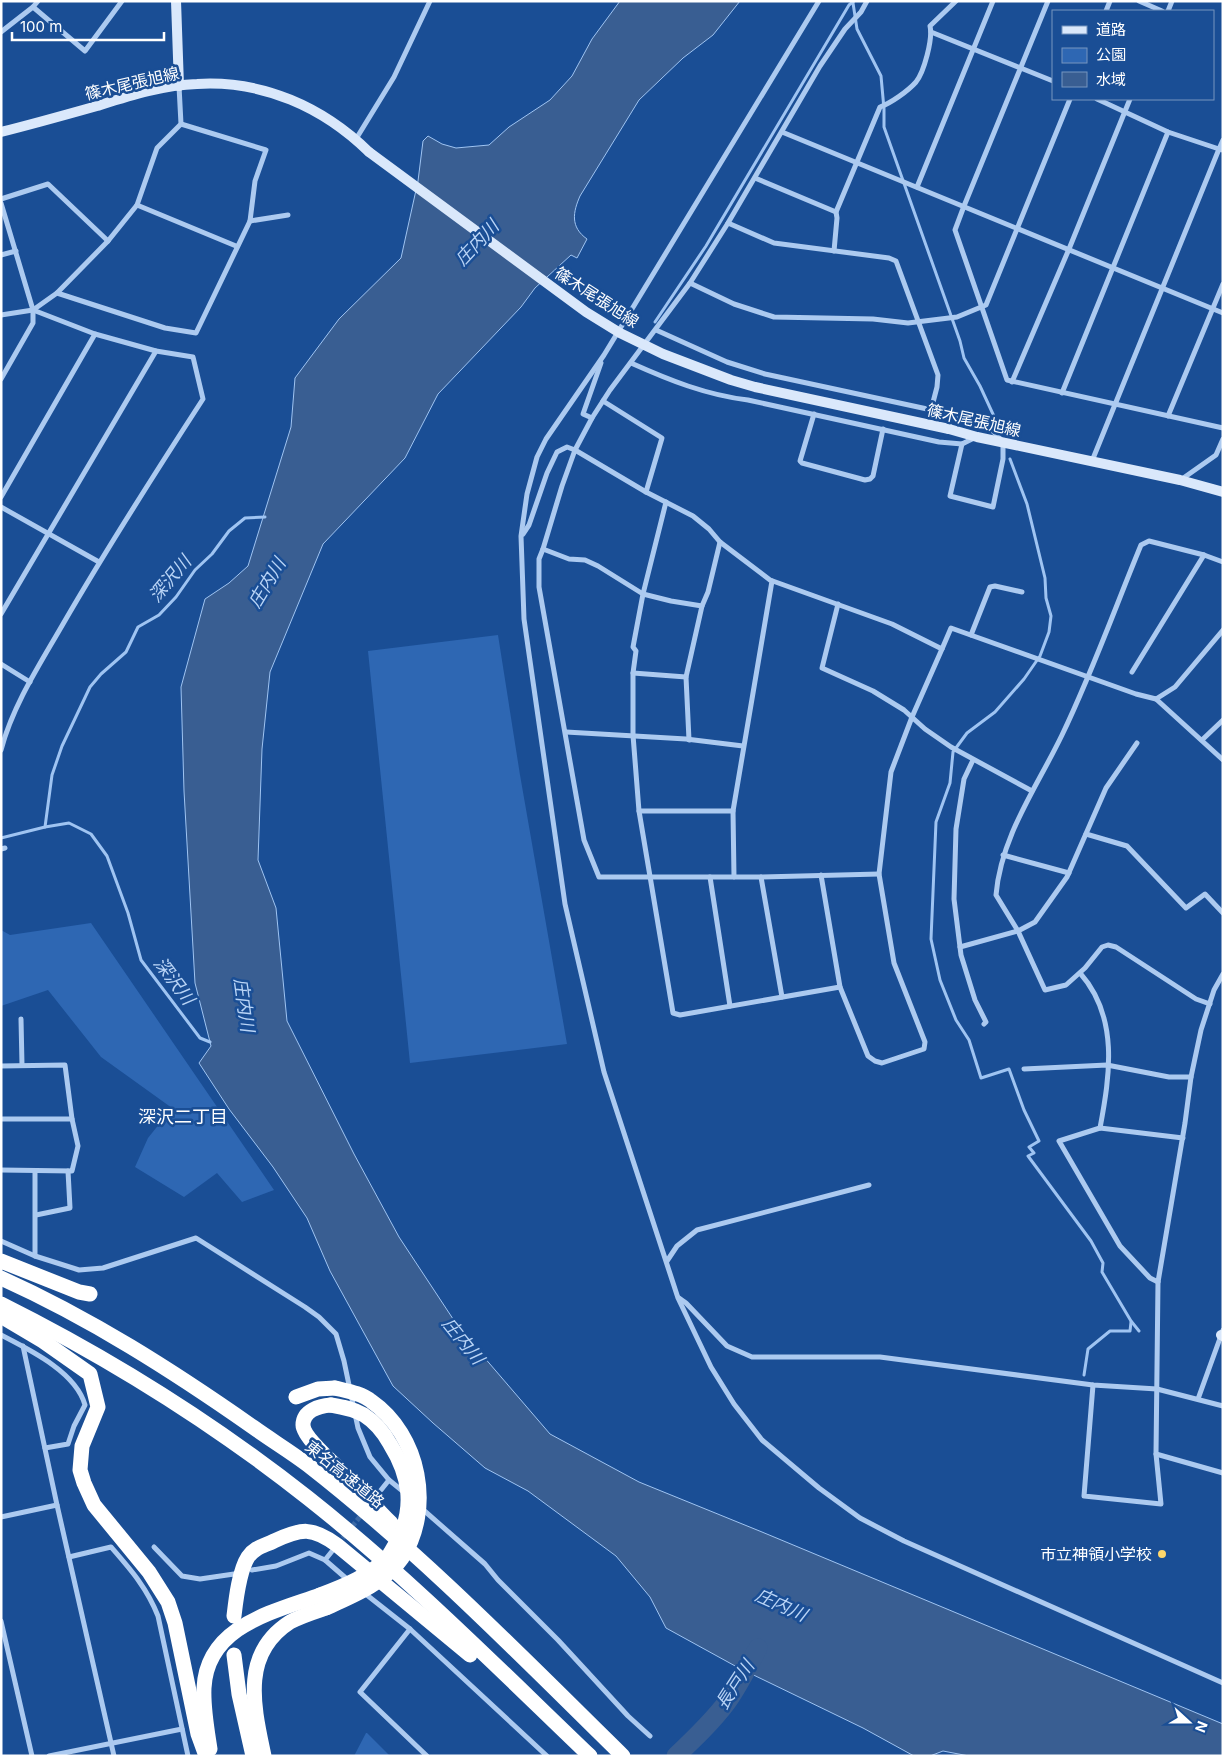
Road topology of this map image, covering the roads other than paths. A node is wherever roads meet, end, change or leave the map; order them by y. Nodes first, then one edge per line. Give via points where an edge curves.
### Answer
1 (38, 1) edge
2 (122, 1) edge
3 (176, 1) edge
4 (430, 1) edge
5 (819, 1) edge
6 (867, 1) edge
7 (956, 1) edge
8 (993, 1) edge
9 (1048, 1) edge
10 (1139, 1) edge
11 (33, 7) junction
12 (1160, 10) edge
13 (1, 32) edge
14 (931, 32) junction
15 (973, 49) junction
16 (1020, 68) junction
17 (1052, 81) edge
18 (179, 86) junction
19 (1070, 100) edge
20 (1099, 100) edge
21 (1130, 100) edge
22 (1125, 111) junction
23 (181, 124) junction
24 (1, 132) edge
25 (782, 132) junction
26 (1168, 132) junction
27 (356, 139) junction
28 (1223, 140) edge
29 (1221, 149) edge
30 (858, 163) junction
31 (755, 178) junction
32 (917, 187) junction
33 (1, 199) edge
34 (1, 203) edge
35 (138, 205) junction
36 (964, 206) junction
37 (836, 212) junction
38 (288, 215) dead end
39 (250, 221) junction
40 (728, 223) junction
41 (1018, 228) junction
42 (108, 241) junction
43 (236, 246) junction
44 (1069, 250) junction
45 (16, 251) junction
46 (834, 251) junction
47 (1, 255) edge
48 (1113, 268) junction
49 (690, 283) junction
50 (1223, 284) edge
51 (1163, 288) junction
52 (57, 293) junction
53 (982, 308) junction
54 (1212, 309) junction
55 (33, 310) junction
56 (1223, 313) edge
57 (1, 316) edge
58 (918, 322) junction
59 (656, 330) junction
60 (95, 334) junction
61 (156, 351) junction
62 (604, 355) junction
63 (630, 363) junction
64 (1, 379) edge
65 (1012, 382) junction
66 (1062, 393) junction
67 (603, 401) junction
68 (1114, 405) junction
69 (931, 410) junction
70 (814, 414) junction
71 (1168, 416) junction
72 (592, 418) junction
73 (1223, 428) edge
74 (884, 429) junction
75 (977, 437) junction
76 (1223, 440) edge
77 (1003, 442) junction
78 (962, 444) junction
79 (575, 450) junction
80 (1092, 462) junction
81 (1180, 480) junction
82 (646, 492) junction
83 (1223, 492) edge
84 (1, 497) edge
85 (666, 502) junction
86 (1, 507) edge
87 (48, 534) junction
88 (522, 536) junction
89 (720, 542) junction
90 (543, 549) junction
91 (1204, 555) junction
92 (99, 562) junction
93 (1223, 562) edge
94 (772, 580) junction
95 (1022, 592) dead end
96 (643, 594) junction
97 (838, 604) junction
98 (702, 606) junction
99 (1, 614) edge
100 (1223, 630) edge
101 (971, 635) junction
102 (942, 649) junction
103 (1, 664) edge
104 (1132, 672) dead end
105 (634, 673) junction
106 (686, 677) junction
107 (1088, 677) junction
108 (30, 682) junction
109 (1156, 699) junction
110 (912, 717) junction
111 (1223, 720) edge
112 (566, 732) junction
113 (633, 735) junction
114 (689, 740) junction
115 (1202, 740) junction
116 (1137, 743) dead end
117 (743, 746) junction
118 (1, 750) edge
119 (974, 760) junction
120 (1223, 760) edge
121 (1032, 792) junction
122 (639, 812) junction
123 (733, 812) junction
124 (1086, 834) junction
125 (1003, 855) junction
126 (1069, 873) junction
127 (880, 874) junction
128 (820, 875) junction
129 (650, 877) junction
130 (710, 877) junction
131 (734, 877) junction
132 (762, 877) junction
133 (1223, 913) edge
134 (1018, 931) junction
135 (960, 947) junction
136 (1080, 973) junction
137 (1223, 974) edge
138 (840, 987) junction
139 (782, 997) junction
140 (1210, 1004) junction
141 (730, 1006) junction
142 (21, 1019) dead end
143 (984, 1024) dead end
144 (22, 1065) junction
145 (1108, 1065) junction
146 (1, 1066) edge
147 (1024, 1069) dead end
148 (1191, 1077) junction
149 (1, 1119) edge
150 (72, 1119) junction
151 (1100, 1128) junction
152 (1182, 1138) junction
153 (1, 1170) edge
154 (68, 1171) junction
155 (35, 1172) junction
156 (869, 1185) dead end
157 (36, 1215) junction
158 (1, 1241) edge
159 (35, 1256) junction
160 (1, 1261) edge
161 (666, 1261) junction
162 (1, 1278) edge
163 (1158, 1282) junction
164 (90, 1294) dead end
165 (678, 1298) junction
166 (1, 1304) edge
167 (1, 1316) edge
168 (1222, 1334) edge
169 (1, 1335) edge
170 (23, 1346) junction
171 (1094, 1385) junction
172 (1157, 1389) junction
173 (296, 1397) dead end
174 (1198, 1399) junction
175 (1223, 1406) edge
176 (45, 1448) junction
177 (1156, 1454) junction
178 (1223, 1474) edge
179 (389, 1480) junction
180 (377, 1495) dead end
181 (57, 1505) junction
182 (1, 1517) edge
183 (154, 1547) dead end
184 (334, 1550) tunnel mouth
185 (69, 1556) junction
186 (325, 1560) junction
187 (252, 1570) dead end
188 (234, 1574) dead end
189 (436, 1575) junction
190 (323, 1602) junction
191 (234, 1616) dead end
192 (1, 1621) edge
193 (410, 1629) junction
194 (234, 1655) dead end
195 (1223, 1683) edge
196 (182, 1729) junction
197 (650, 1736) dead end
198 (111, 1742) junction
199 (32, 1756) edge
200 (49, 1756) edge
201 (114, 1756) edge
202 (188, 1756) edge
203 (206, 1756) edge
204 (211, 1756) edge
205 (253, 1756) edge
206 (264, 1756) edge
207 (427, 1756) edge
208 (547, 1756) edge
209 (590, 1756) edge
210 (622, 1756) edge

1 - 11 street
2 - 11 street via 85,51
3 - 18 main road
4 - 27 street via 394,77
5 - 62 street
6 - 25 street via 820,66
7 - 14 street via 930,26
8 - 15 street
9 - 16 street
10 - 12 street
11 - 13 street
14 - 15 street
14 - 30 street via 916,82 880,107
15 - 16 street
15 - 32 street
16 - 17 street
16 - 36 street
18 - 23 street
18 - 24 main road, 篠木尾張旭線 via 153,90
18 - 27 main road, 篠木尾張旭線 via 226,84 278,94 307,106
19 - 41 street
20 - 22 street
21 - 22 street
22 - 26 street
22 - 44 street
23 - 35 street via 157,148
23 - 39 street via 266,150 255,181
25 - 30 street
25 - 31 street
26 - 29 street
26 - 48 street
27 - 75 main road, 篠木尾張旭線, bridge via 586,312 662,354 756,387
28 - 29 street
29 - 51 street
30 - 32 street
30 - 37 street
31 - 37 street
31 - 40 street
32 - 36 street
33 - 42 street via 48,184
34 - 45 street
35 - 42 street
35 - 43 street
36 - 41 street
36 - 53 street via 955,230
37 - 46 street
38 - 39 street
39 - 43 street
40 - 46 street via 774,243
40 - 49 street
41 - 44 street
41 - 53 street
42 - 52 street
43 - 52 street via 196,333 165,328
44 - 48 street
44 - 65 street
45 - 47 street
45 - 55 street
46 - 58 street via 896,261
48 - 51 street
48 - 66 street
49 - 58 street via 734,304 774,317
49 - 59 street
50 - 54 street
51 - 54 street
51 - 68 street
52 - 55 street
53 - 58 street via 956,317
53 - 65 street via 1007,380
54 - 56 street
54 - 71 street
55 - 57 street
55 - 60 street
55 - 64 street via 33,323
58 - 69 street via 938,375
59 - 63 street
59 - 69 street via 727,362 765,374
60 - 61 street
60 - 84 street
61 - 87 street
61 - 92 street via 193,357 203,399
62 - 72 street via 583,414
62 - 88 street via 546,439 537,458 526,494
63 - 67 street
63 - 70 street via 722,397
65 - 66 street
66 - 68 street
67 - 72 street
67 - 82 street via 662,438
68 - 71 street
68 - 80 street
69 - 77 street via 991,429
70 - 74 street
70 - 74 street via 800,461 865,480 873,476
71 - 73 street
72 - 79 street
74 - 78 street
75 - 77 main road, 篠木尾張旭線
75 - 78 street
76 - 81 street via 1216,455
77 - 78 street via 1003,459 993,507 950,496
77 - 80 main road, 篠木尾張旭線
79 - 82 street
79 - 88 street via 567,447 557,452
79 - 90 street
80 - 81 main road, 篠木尾張旭線
81 - 83 main road, 篠木尾張旭線
82 - 85 street
85 - 89 street via 693,516
85 - 96 street
86 - 87 street
87 - 92 street
87 - 99 street
88 - 161 street via 524,619 565,904 604,1072
89 - 94 street
89 - 98 street
90 - 96 street via 569,559 585,560
90 - 112 street via 538,559 539,587
91 - 93 street
91 - 104 street
91 - 107 street via 1148,541 1141,545
92 - 108 street
94 - 97 street
94 - 117 street
95 - 101 street via 990,587
96 - 98 street
96 - 105 street via 633,647 636,651
97 - 102 street via 892,624
97 - 110 street via 822,668 873,690
98 - 106 street
100 - 109 street via 1175,687
101 - 102 street via 951,628
101 - 107 street
102 - 110 street
103 - 108 street
105 - 106 street
105 - 113 street
106 - 114 street
107 - 109 street
107 - 121 street
108 - 118 street
109 - 115 street
110 - 119 street
110 - 127 street via 891,772
111 - 115 street
112 - 113 street
112 - 129 street via 584,840 599,877
113 - 114 street
113 - 122 street
114 - 117 street
115 - 120 street
116 - 124 street via 1106,788
117 - 123 street
119 - 121 street
119 - 135 street via 964,779 956,829 954,899
121 - 125 street
122 - 123 street
122 - 129 street
123 - 131 street
124 - 126 street
124 - 133 street via 1127,846 1186,908 1205,894
125 - 126 street
125 - 134 street via 996,895
126 - 134 street via 1035,922
127 - 128 street
127 - 138 street via 894,963 925,1042 924,1049 882,1063 868,1056
128 - 132 street
128 - 138 street
129 - 130 street
129 - 141 street via 673,1013 680,1016
130 - 131 street
130 - 141 street
131 - 132 street
132 - 139 street
134 - 135 street
134 - 136 street via 1045,990 1066,985
135 - 143 street via 975,1000 985,1018
136 - 140 street via 1102,947 1108,945 1196,999
136 - 145 street via 1104,1014 1109,1040
137 - 140 street
138 - 139 street
139 - 141 street
140 - 148 street
142 - 144 street
144 - 146 street
144 - 150 street via 65,1064
145 - 147 street
145 - 148 street via 1169,1077
145 - 151 street
148 - 152 street
149 - 150 street
150 - 154 street via 78,1146 72,1171
151 - 152 street
151 - 163 street via 1059,1141 1120,1246 1150,1278
152 - 163 street
153 - 155 street
154 - 155 street
154 - 157 street via 70,1208
155 - 157 street
156 - 161 street via 697,1230 677,1246
157 - 159 street
158 - 159 street
159 - 179 street via 80,1270 103,1268 196,1238 296,1301 336,1334 358,1428 370,1456
160 - 164 highway
161 - 165 street
162 - 189 highway, 東名高速道路 via 108,1333 224,1406 308,1465
163 - 172 street
165 - 171 street via 727,1346 752,1357 880,1357
165 - 195 street via 711,1367 762,1440 860,1518 904,1541
166 - 209 highway via 134,1377 235,1444 307,1498 389,1567
167 - 203 highway via 90,1374 98,1407 82,1446 80,1470 94,1505 149,1572 168,1602
168 - 174 street
169 - 170 street
170 - 176 street
170 - 176 street via 45,1359 74,1384 85,1405 68,1444
171 - 172 street
171 - 177 street via 1084,1496 1161,1504
172 - 174 street
172 - 177 street
173 - 190 highway, bridge via 318,1389 335,1388 371,1400 399,1430 417,1472 419,1516 402,1558 389,1573 353,1596
174 - 175 street
176 - 181 street
177 - 178 street
179 - 180 street
179 - 197 street via 485,1564
181 - 182 street
181 - 185 street
183 - 188 street via 182,1576 200,1579
184 - 186 street
185 - 196 street via 111,1547 143,1585 158,1616
185 - 198 street
186 - 187 street via 308,1553 276,1566
186 - 193 street
189 - 190 highway, bridge via 414,1548 316,1446 305,1431 303,1426 307,1414 314,1408 332,1405 348,1408 376,1425 399,1460 408,1485 407,1515 403,1530 390,1554 379,1565 341,1587
189 - 210 highway, 東名高速道路
190 - 204 highway via 260,1617 241,1626 222,1643 207,1670 204,1686
190 - 206 highway via 270,1640 258,1662 253,1690
191 - 209 highway via 244,1566 252,1552 287,1534 304,1531 322,1534
192 - 199 street
193 - 207 street via 360,1692
193 - 208 street
194 - 205 highway
196 - 198 street
196 - 202 street
198 - 200 street
198 - 201 street

